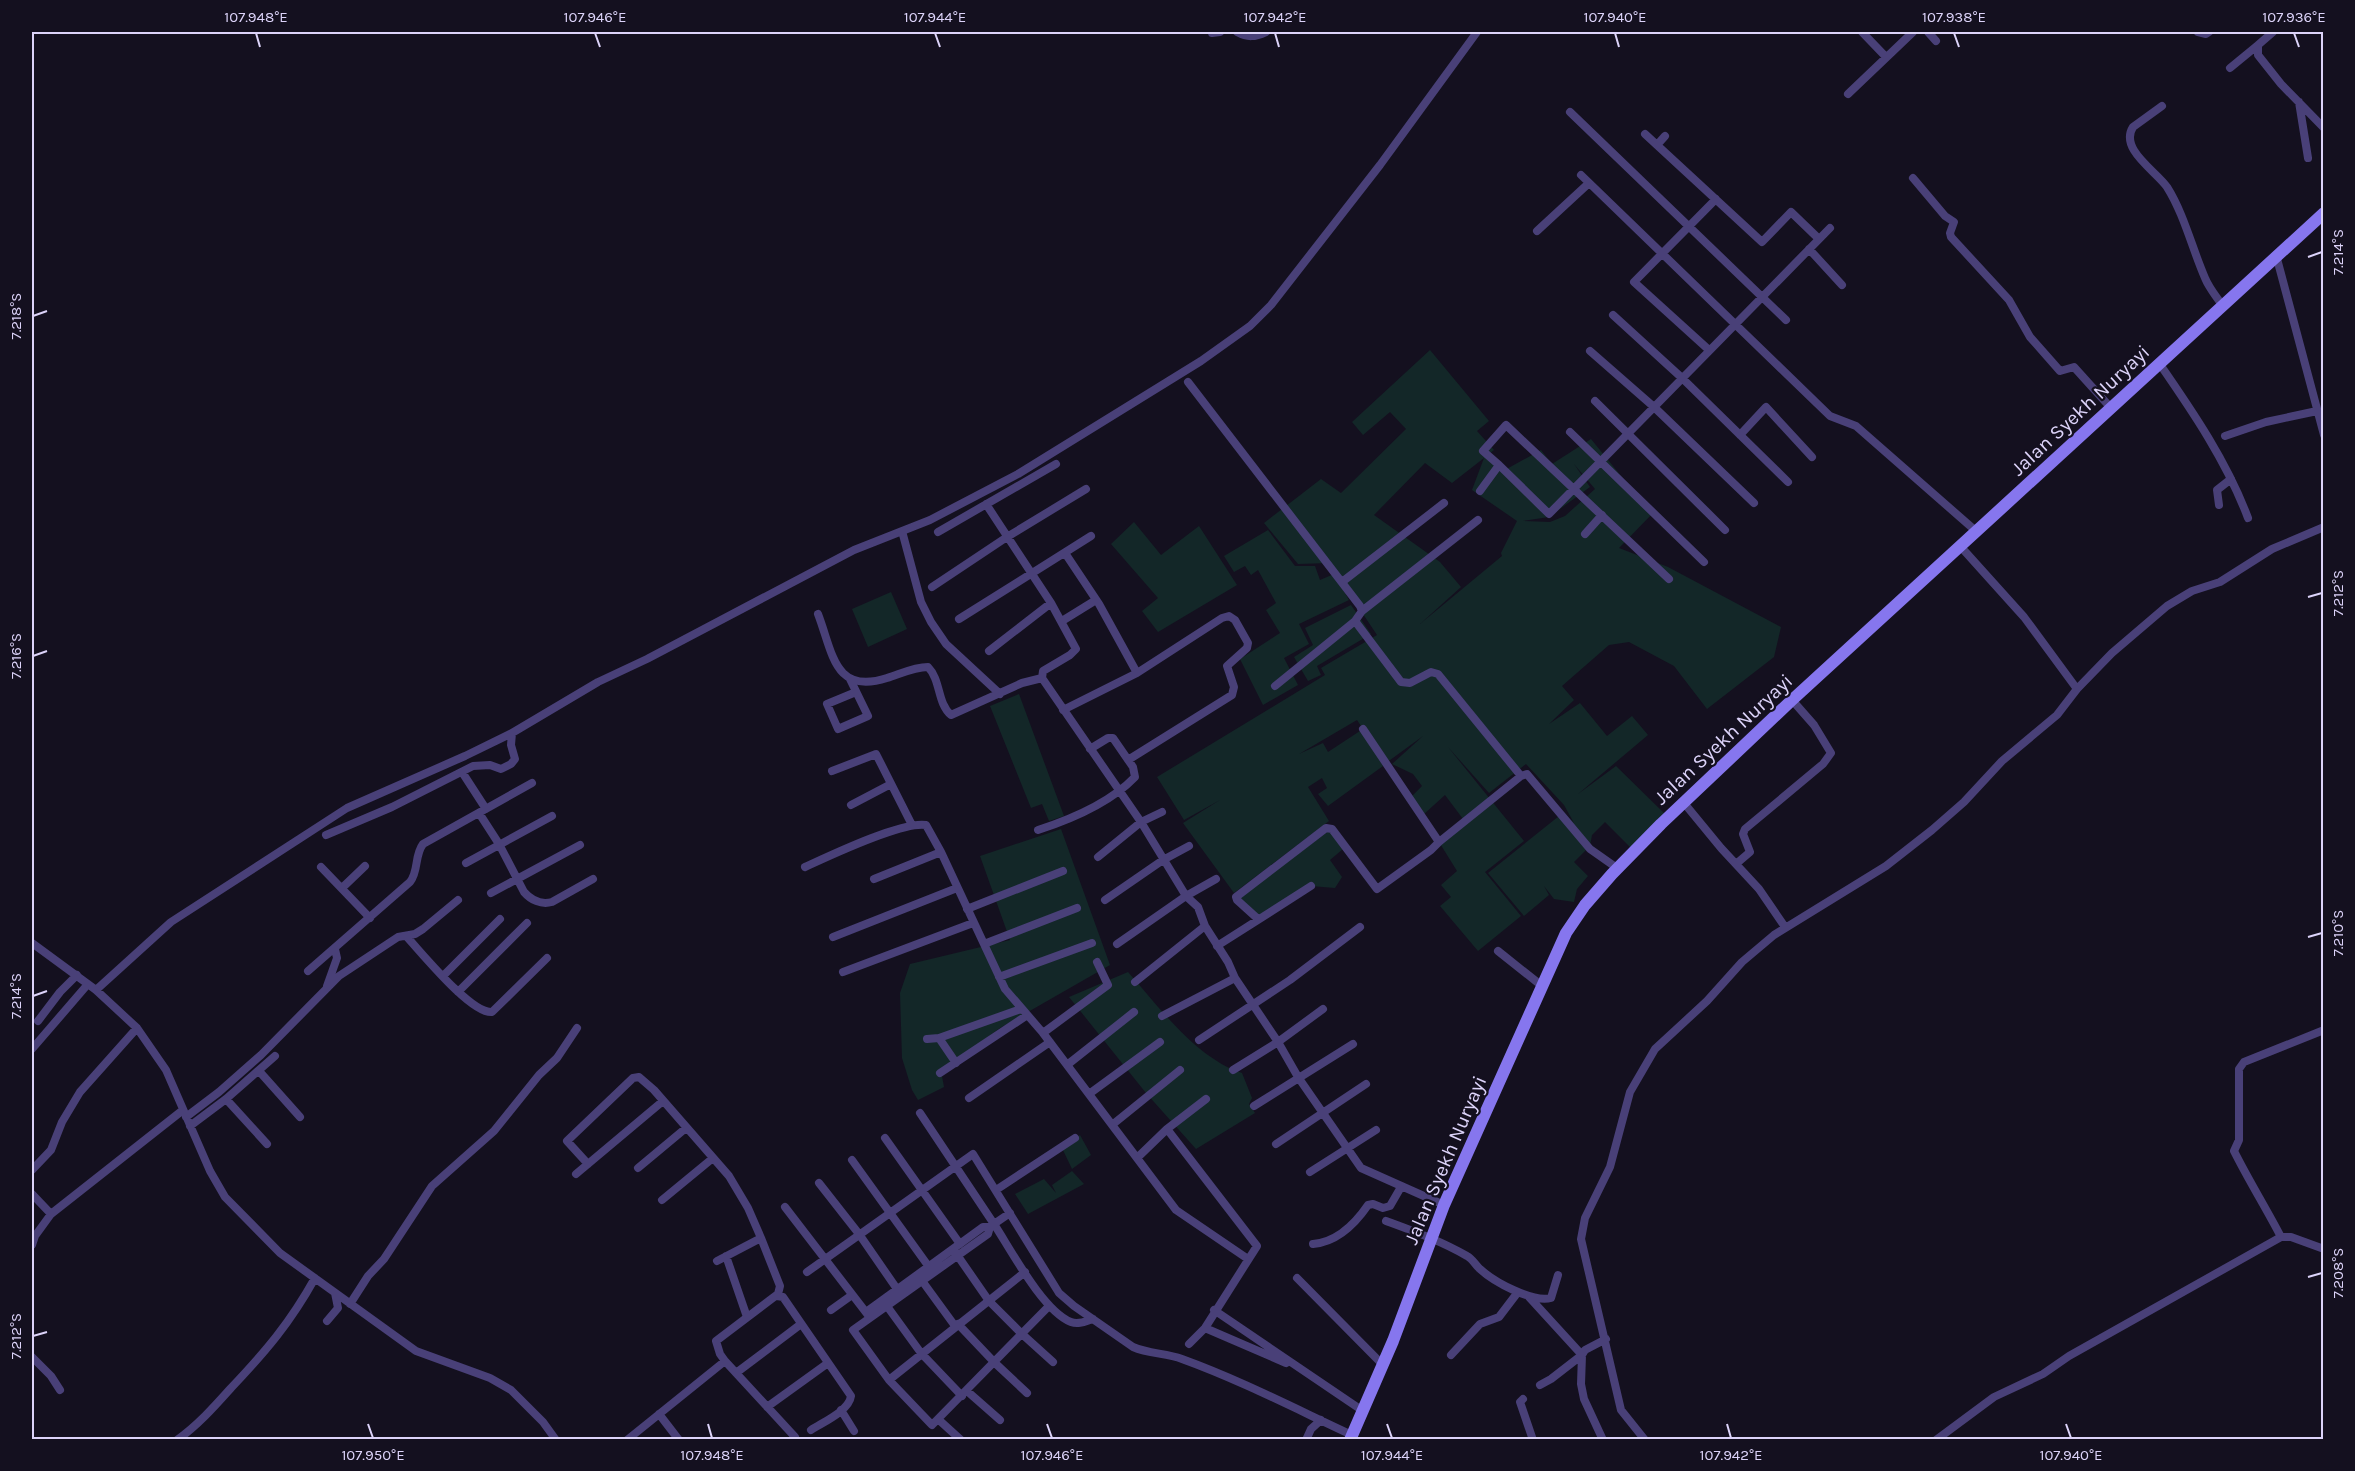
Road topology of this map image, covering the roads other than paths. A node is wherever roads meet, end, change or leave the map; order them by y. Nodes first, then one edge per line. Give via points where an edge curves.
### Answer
1 (1237, 32) edge
2 (1266, 32) edge
3 (1477, 32) edge
4 (1862, 32) edge
5 (1913, 32) edge
6 (1928, 32) edge
7 (2198, 32) edge
8 (2209, 32) edge
9 (2273, 32) edge
10 (1936, 40) dead end
11 (2258, 45) junction
12 (1886, 57) junction
13 (2230, 68) dead end
14 (1848, 94) dead end
15 (2299, 101) junction
16 (2162, 106) dead end
17 (1570, 112) dead end
18 (2324, 128) edge
19 (1646, 134) dead end
20 (1665, 136) dead end
21 (1657, 145) junction
22 (2308, 158) dead end
23 (1581, 175) dead end
24 (1913, 178) dead end
25 (1589, 183) junction
26 (1716, 199) junction
27 (2324, 213) edge
28 (1689, 226) junction
29 (1830, 228) dead end
30 (1537, 231) dead end
31 (1819, 239) junction
32 (1809, 249) junction
33 (1662, 254) junction
34 (2276, 255) junction
35 (1842, 285) dead end
36 (1761, 297) junction
37 (2222, 305) junction
38 (1613, 315) dead end
39 (1786, 321) dead end
40 (1735, 324) junction
41 (1709, 350) junction
42 (1590, 351) dead end
43 (2159, 363) junction
44 (1682, 378) junction
45 (1188, 382) dead end
46 (1594, 401) dead end
47 (1654, 407) junction
48 (2111, 408) junction
49 (2317, 411) junction
50 (1570, 432) dead end
51 (1628, 434) junction
52 (1740, 435) junction
53 (2324, 435) edge
54 (2225, 436) dead end
55 (1812, 457) dead end
56 (1601, 461) junction
57 (1056, 464) dead end
58 (1499, 465) junction
59 (2231, 479) junction
60 (1788, 482) dead end
61 (1575, 488) junction
62 (1086, 489) dead end
63 (1480, 491) dead end
64 (1444, 503) dead end
65 (1754, 503) dead end
66 (986, 504) junction
67 (2219, 505) dead end
68 (1602, 514) junction
69 (2248, 518) dead end
70 (1478, 520) dead end
71 (2324, 527) edge
72 (1725, 530) dead end
73 (902, 531) junction
74 (938, 532) dead end
75 (1977, 532) junction
76 (1585, 534) dead end
77 (1007, 537) junction
78 (1091, 537) dead end
79 (1961, 547) junction
80 (1065, 553) junction
81 (1704, 562) dead end
82 (1033, 574) junction
83 (1669, 579) dead end
84 (1342, 582) junction
85 (932, 587) dead end
86 (1096, 600) junction
87 (1051, 603) junction
88 (1362, 611) junction
89 (818, 614) dead end
90 (959, 619) dead end
91 (1062, 621) junction
92 (1354, 621) junction
93 (989, 651) dead end
94 (1137, 673) junction
95 (1042, 678) junction
96 (850, 679) junction
97 (1275, 686) dead end
98 (2077, 689) junction
99 (856, 692) junction
100 (1000, 694) junction
101 (1792, 700) junction
102 (1063, 710) junction
103 (1363, 729) dead end
104 (512, 733) junction
105 (1090, 749) junction
106 (1128, 760) junction
107 (832, 771) dead end
108 (462, 772) junction
109 (1521, 776) junction
110 (532, 783) dead end
111 (891, 784) junction
112 (1118, 789) junction
113 (1684, 802) junction
114 (851, 805) dead end
115 (482, 811) junction
116 (1162, 812) dead end
117 (552, 816) dead end
118 (1141, 822) junction
119 (912, 825) junction
120 (1038, 830) dead end
121 (326, 835) dead end
122 (1439, 842) junction
123 (499, 844) junction
124 (580, 845) dead end
125 (1189, 846) dead end
126 (941, 852) junction
127 (1098, 856) dead end
128 (1163, 860) junction
129 (466, 863) dead end
130 (1736, 864) junction
131 (365, 866) dead end
132 (321, 867) dead end
133 (805, 867) dead end
134 (1617, 868) junction
135 (1063, 871) dead end
136 (592, 879) dead end
137 (874, 879) dead end
138 (1216, 879) dead end
139 (517, 880) junction
140 (1311, 886) dead end
141 (342, 888) junction
142 (957, 888) junction
143 (491, 893) dead end
144 (1186, 896) junction
145 (458, 900) dead end
146 (1105, 900) dead end
147 (1077, 908) dead end
148 (967, 909) junction
149 (370, 918) junction
150 (500, 919) dead end
151 (1258, 919) junction
152 (527, 923) dead end
153 (973, 923) junction
154 (1783, 925) junction
155 (1205, 926) junction
156 (1360, 927) dead end
157 (406, 936) junction
158 (833, 937) dead end
159 (32, 943) edge
160 (1092, 943) dead end
161 (984, 944) junction
162 (1117, 944) dead end
163 (1217, 946) junction
164 (335, 949) junction
165 (1498, 951) dead end
166 (547, 958) dead end
167 (1097, 962) dead end
168 (308, 971) dead end
169 (843, 972) dead end
170 (77, 975) junction
171 (443, 976) junction
172 (999, 977) junction
173 (1235, 978) junction
174 (1135, 982) dead end
175 (88, 984) junction
176 (327, 986) junction
177 (1542, 986) junction
178 (96, 990) junction
179 (458, 992) junction
180 (1252, 1005) junction
181 (1323, 1008) dead end
182 (1024, 1012) junction
183 (1134, 1012) dead end
184 (1162, 1016) dead end
185 (38, 1021) dead end
186 (137, 1028) junction
187 (577, 1028) dead end
188 (2324, 1030) edge
189 (1043, 1033) junction
190 (939, 1038) junction
191 (927, 1039) dead end
192 (1199, 1040) dead end
193 (1050, 1042) junction
194 (1160, 1042) dead end
195 (1278, 1042) junction
196 (1353, 1044) dead end
197 (32, 1049) edge
198 (275, 1056) dead end
199 (956, 1063) junction
200 (1067, 1065) junction
201 (1180, 1070) dead end
202 (1233, 1070) dead end
203 (259, 1071) junction
204 (940, 1073) dead end
205 (1298, 1077) junction
206 (1366, 1084) dead end
207 (1089, 1094) junction
208 (969, 1098) dead end
209 (226, 1099) junction
210 (1206, 1100) dead end
211 (663, 1101) junction
212 (1254, 1106) dead end
213 (184, 1113) junction
214 (920, 1113) dead end
215 (1323, 1113) junction
216 (300, 1117) dead end
217 (1112, 1125) junction
218 (190, 1126) junction
219 (686, 1128) junction
220 (1167, 1129) junction
221 (1376, 1130) dead end
222 (885, 1138) dead end
223 (1075, 1138) dead end
224 (267, 1144) dead end
225 (1276, 1144) dead end
226 (1347, 1148) junction
227 (712, 1158) junction
228 (1137, 1158) junction
229 (852, 1160) dead end
230 (588, 1164) junction
231 (955, 1166) junction
232 (638, 1168) dead end
233 (32, 1170) edge
234 (1310, 1172) dead end
235 (576, 1174) dead end
236 (819, 1183) dead end
237 (1401, 1187) junction
238 (922, 1189) junction
239 (996, 1190) junction
240 (32, 1194) edge
241 (662, 1200) dead end
242 (1444, 1205) junction
243 (785, 1207) dead end
244 (890, 1211) junction
245 (1010, 1213) junction
246 (51, 1214) junction
247 (1386, 1221) dead end
248 (992, 1226) junction
249 (859, 1234) junction
250 (2281, 1237) junction
251 (761, 1238) junction
252 (1431, 1238) junction
253 (1313, 1244) dead end
254 (32, 1245) edge
255 (2324, 1249) edge
256 (956, 1250) junction
257 (726, 1256) junction
258 (825, 1258) junction
259 (1248, 1259) junction
260 (717, 1262) dead end
261 (929, 1267) junction
262 (807, 1272) dead end
263 (1025, 1272) junction
264 (1558, 1275) dead end
265 (315, 1278) junction
266 (920, 1278) junction
267 (1297, 1278) dead end
268 (897, 1289) junction
269 (335, 1293) junction
270 (852, 1294) junction
271 (1522, 1294) junction
272 (777, 1296) junction
273 (989, 1301) junction
274 (885, 1303) junction
275 (350, 1305) junction
276 (1049, 1306) junction
277 (831, 1310) dead end
278 (1214, 1310) junction
279 (868, 1315) junction
280 (747, 1317) junction
281 (1094, 1319) junction
282 (327, 1321) dead end
283 (801, 1324) junction
284 (956, 1325) junction
285 (1205, 1328) junction
286 (1022, 1334) junction
287 (1602, 1341) junction
288 (1190, 1344) dead end
289 (921, 1353) junction
290 (1451, 1355) dead end
291 (1582, 1355) junction
292 (32, 1357) edge
293 (725, 1361) junction
294 (1053, 1362) dead end
295 (828, 1363) junction
296 (994, 1363) junction
297 (1383, 1365) junction
298 (1305, 1372) junction
299 (736, 1373) junction
300 (889, 1380) junction
301 (1540, 1385) dead end
302 (60, 1390) dead end
303 (1027, 1393) dead end
304 (965, 1394) junction
305 (1523, 1399) dead end
306 (767, 1407) junction
307 (841, 1410) junction
308 (1363, 1411) junction
309 (659, 1414) junction
310 (939, 1420) junction
311 (1000, 1420) dead end
312 (1321, 1420) junction
313 (811, 1430) dead end
314 (854, 1431) dead end
315 (795, 1437) dead end
316 (1351, 1437) edge
317 (177, 1440) edge
318 (556, 1440) edge
319 (627, 1440) edge
320 (679, 1440) edge
321 (961, 1440) edge
322 (1306, 1440) edge
323 (1533, 1440) edge
324 (1603, 1440) edge
325 (1645, 1440) edge
326 (1936, 1440) edge

1 - 2 street via 1252,37
3 - 73 street via 1309,258 1250,327 1083,436 930,520
4 - 12 street
5 - 12 street
6 - 10 street
7 - 8 street
9 - 11 street
11 - 13 street
11 - 15 street via 2258,55
12 - 14 street
15 - 18 street
15 - 22 street
16 - 37 street via 2133,127 2132,145 2167,187 2205,280
17 - 28 street
19 - 21 street
20 - 21 street
21 - 26 street
23 - 25 street
24 - 48 street via 1954,222 1951,237 2009,300 2030,337 2060,371 2074,367
25 - 30 street
25 - 33 street
26 - 28 street
26 - 31 street via 1762,242 1791,212
27 - 34 main road, Jalan Syekh Nuryayi
28 - 33 street
28 - 36 street
29 - 31 street
31 - 32 street
32 - 35 street
32 - 36 street
33 - 40 street
33 - 41 street via 1634,282
34 - 37 main road, Jalan Syekh Nuryayi
34 - 49 street
36 - 39 street
36 - 40 street
37 - 43 main road, Jalan Syekh Nuryayi
38 - 44 street
40 - 41 street
40 - 75 street via 1830,417 1856,426
41 - 44 street
42 - 47 street
43 - 48 main road, Jalan Syekh Nuryayi
43 - 59 street via 2196,416
44 - 47 street
44 - 52 street
45 - 84 street
46 - 51 street
47 - 51 street
47 - 65 street
48 - 75 main road, Jalan Syekh Nuryayi
49 - 53 street
49 - 54 street
50 - 56 street
51 - 56 street
51 - 72 street
52 - 55 street via 1766,407
52 - 60 street
56 - 61 street
56 - 81 street
57 - 66 street
58 - 61 street via 1549,514
58 - 61 street via 1483,451 1506,425
58 - 63 street
59 - 67 street via 2217,490
59 - 69 street
61 - 68 street
62 - 77 street
64 - 84 street
66 - 74 street
66 - 77 street
68 - 76 street
68 - 83 street
70 - 88 street
71 - 98 street via 2272,549 2220,582 2192,591 2167,606
73 - 100 street via 915,585 931,622 946,644
73 - 104 street via 854,550 624,668
75 - 79 main road, Jalan Syekh Nuryayi
77 - 82 street
77 - 85 street
78 - 80 street
79 - 98 street via 2024,617
79 - 101 main road, Jalan Syekh Nuryayi
80 - 82 street
80 - 86 street
82 - 87 street
82 - 90 street
84 - 88 street
86 - 91 street
86 - 94 street
87 - 91 street
87 - 93 street
88 - 92 street
89 - 96 street via 840,671
91 - 95 street via 1076,649 1043,671
92 - 97 street
92 - 109 street via 1401,682 1410,683 1431,672 1438,674
94 - 102 street
94 - 106 street via 1227,615 1235,620 1248,643 1227,666 1234,687 1232,695
95 - 100 street
95 - 102 street
96 - 99 street
96 - 100 street via 857,683 873,681 928,668 942,704 951,715
98 - 154 street via 2057,715 2002,761 1932,830 1886,866
99 - 99 street via 868,716 838,729 827,704
101 - 113 main road, Jalan Syekh Nuryayi
101 - 130 street via 1831,753 1746,829 1744,838 1750,852
102 - 105 street
103 - 122 street
104 - 108 street via 515,759 511,764 501,769 473,766
104 - 178 street via 347,808 171,922
105 - 106 street via 1112,737
105 - 112 street
106 - 112 street via 1136,774
107 - 111 street via 876,753
108 - 115 street
108 - 121 street
109 - 122 street
109 - 134 street via 1527,774 1532,778 1584,844
110 - 115 street
111 - 114 street
111 - 119 street
112 - 118 street
112 - 120 street via 1084,812
113 - 130 street
113 - 134 main road, Jalan Syekh Nuryayi
115 - 123 street
115 - 149 street via 423,844 414,877
116 - 118 street
117 - 123 street
118 - 127 street
118 - 128 street
119 - 126 street via 926,825
119 - 133 street
122 - 151 street via 1377,889 1332,828 1326,828 1236,897
123 - 129 street
123 - 139 street
124 - 139 street
125 - 128 street
126 - 137 street
126 - 142 street
128 - 144 street
128 - 146 street
130 - 154 street
131 - 141 street
132 - 141 street
134 - 177 main road, Jalan Syekh Nuryayi via 1566,933
135 - 148 street
136 - 139 street via 546,904 530,898
138 - 144 street
139 - 143 street
140 - 151 street
141 - 149 street
142 - 148 street
142 - 158 street
144 - 155 street via 1198,907
144 - 162 street
145 - 157 street via 423,929
147 - 161 street
148 - 153 street
149 - 164 street
150 - 171 street
151 - 163 street
152 - 179 street
153 - 161 street
153 - 169 street
154 - 287 street via 1655,1049 1630,1092 1610,1167 1586,1218 1581,1239
155 - 163 street
155 - 174 street
156 - 180 street
157 - 171 street
157 - 176 street via 376,951
159 - 170 street
160 - 172 street
161 - 172 street
163 - 173 street
164 - 168 street
164 - 176 street via 337,957
165 - 177 street
166 - 179 street via 492,1012 482,1010
167 - 189 street via 1108,985
170 - 175 street
170 - 185 street
171 - 179 street
172 - 182 street
173 - 180 street
173 - 184 street
175 - 178 street
175 - 197 street
176 - 213 street via 261,1055 219,1092
177 - 242 main road, Jalan Syekh Nuryayi
178 - 186 street
180 - 192 street
180 - 195 street
181 - 195 street
182 - 189 street
182 - 190 street
182 - 199 street
183 - 200 street
186 - 213 street via 166,1070
186 - 233 street via 80,1092 51,1150
187 - 275 street via 557,1058 538,1075 494,1131 432,1186
188 - 250 street via 2254,1058 2239,1069 2239,1140 2234,1151
189 - 193 street
190 - 191 street
190 - 199 street
193 - 200 street
193 - 208 street
194 - 207 street
195 - 202 street
195 - 205 street
196 - 205 street
198 - 203 street
199 - 204 street
200 - 207 street
201 - 217 street
203 - 209 street
203 - 216 street
205 - 212 street
205 - 215 street
206 - 215 street
207 - 217 street
209 - 218 street
209 - 224 street
210 - 220 street
211 - 219 street
211 - 230 street
211 - 230 street via 642,1078 633,1078 567,1141
213 - 218 street
213 - 246 street
214 - 231 street
215 - 225 street
215 - 226 street
217 - 228 street
218 - 265 street via 225,1197 280,1253
219 - 227 street
219 - 232 street
220 - 228 street
220 - 259 street via 1257,1246
221 - 226 street
222 - 238 street
223 - 239 street
226 - 234 street
226 - 237 street via 1365,1172
227 - 241 street
227 - 251 street via 734,1184
228 - 259 street via 1176,1210
229 - 244 street
230 - 235 street
231 - 238 street
231 - 239 street via 973,1154
231 - 248 street
236 - 249 street
237 - 242 street
237 - 253 street via 1390,1206 1366,1207 1352,1225 1335,1237
238 - 244 street
238 - 256 street
239 - 245 street
240 - 246 street
242 - 252 main road, Jalan Syekh Nuryayi
243 - 258 street
244 - 249 street
244 - 261 street
245 - 248 street
245 - 281 street via 1059,1293
246 - 254 street
247 - 252 street
248 - 256 street via 988,1234
248 - 263 street
249 - 258 street
249 - 268 street
250 - 255 street
250 - 326 street via 2043,1374 1996,1396
251 - 257 street
251 - 272 street via 780,1286
252 - 271 street via 1469,1257 1483,1271
252 - 297 main road, Jalan Syekh Nuryayi
256 - 261 street
256 - 266 street
256 - 273 street
257 - 260 street
257 - 280 street
258 - 262 street
258 - 270 street
259 - 278 street
261 - 266 street
263 - 273 street
263 - 276 street
264 - 271 street via 1551,1298
265 - 269 street
265 - 317 street via 270,1346 204,1418
266 - 268 street
266 - 274 street
266 - 284 street
267 - 297 street
268 - 274 street
269 - 275 street
269 - 282 street via 338,1308
270 - 277 street
270 - 279 street
271 - 290 street via 1499,1317 1480,1324
271 - 291 street
272 - 280 street
272 - 283 street via 783,1297
273 - 284 street
273 - 286 street
274 - 279 street
274 - 289 street
275 - 318 street via 416,1351 490,1378 511,1390
276 - 281 street via 1071,1322
276 - 286 street
278 - 285 street
278 - 298 street
279 - 300 street via 853,1330
280 - 293 street via 716,1341
281 - 312 street via 1133,1347 1179,1358
283 - 295 street
283 - 299 street
284 - 289 street
284 - 296 street
285 - 288 street
285 - 298 street
286 - 294 street
286 - 296 street
287 - 291 street
287 - 325 street via 1621,1410
289 - 300 street
289 - 304 street
291 - 301 street
291 - 324 street via 1584,1399
292 - 302 street
293 - 299 street
293 - 309 street
295 - 306 street
295 - 307 street via 851,1396
296 - 303 street
296 - 304 street
297 - 308 main road, Jalan Syekh Nuryayi
298 - 308 street
299 - 306 street
300 - 310 street via 932,1425
304 - 310 street
304 - 311 street
305 - 323 street via 1520,1402
306 - 315 street
307 - 313 street
307 - 314 street
308 - 316 main road, Jalan Syekh Nuryayi
309 - 319 street
309 - 320 street
310 - 321 street
312 - 316 street
312 - 322 street

